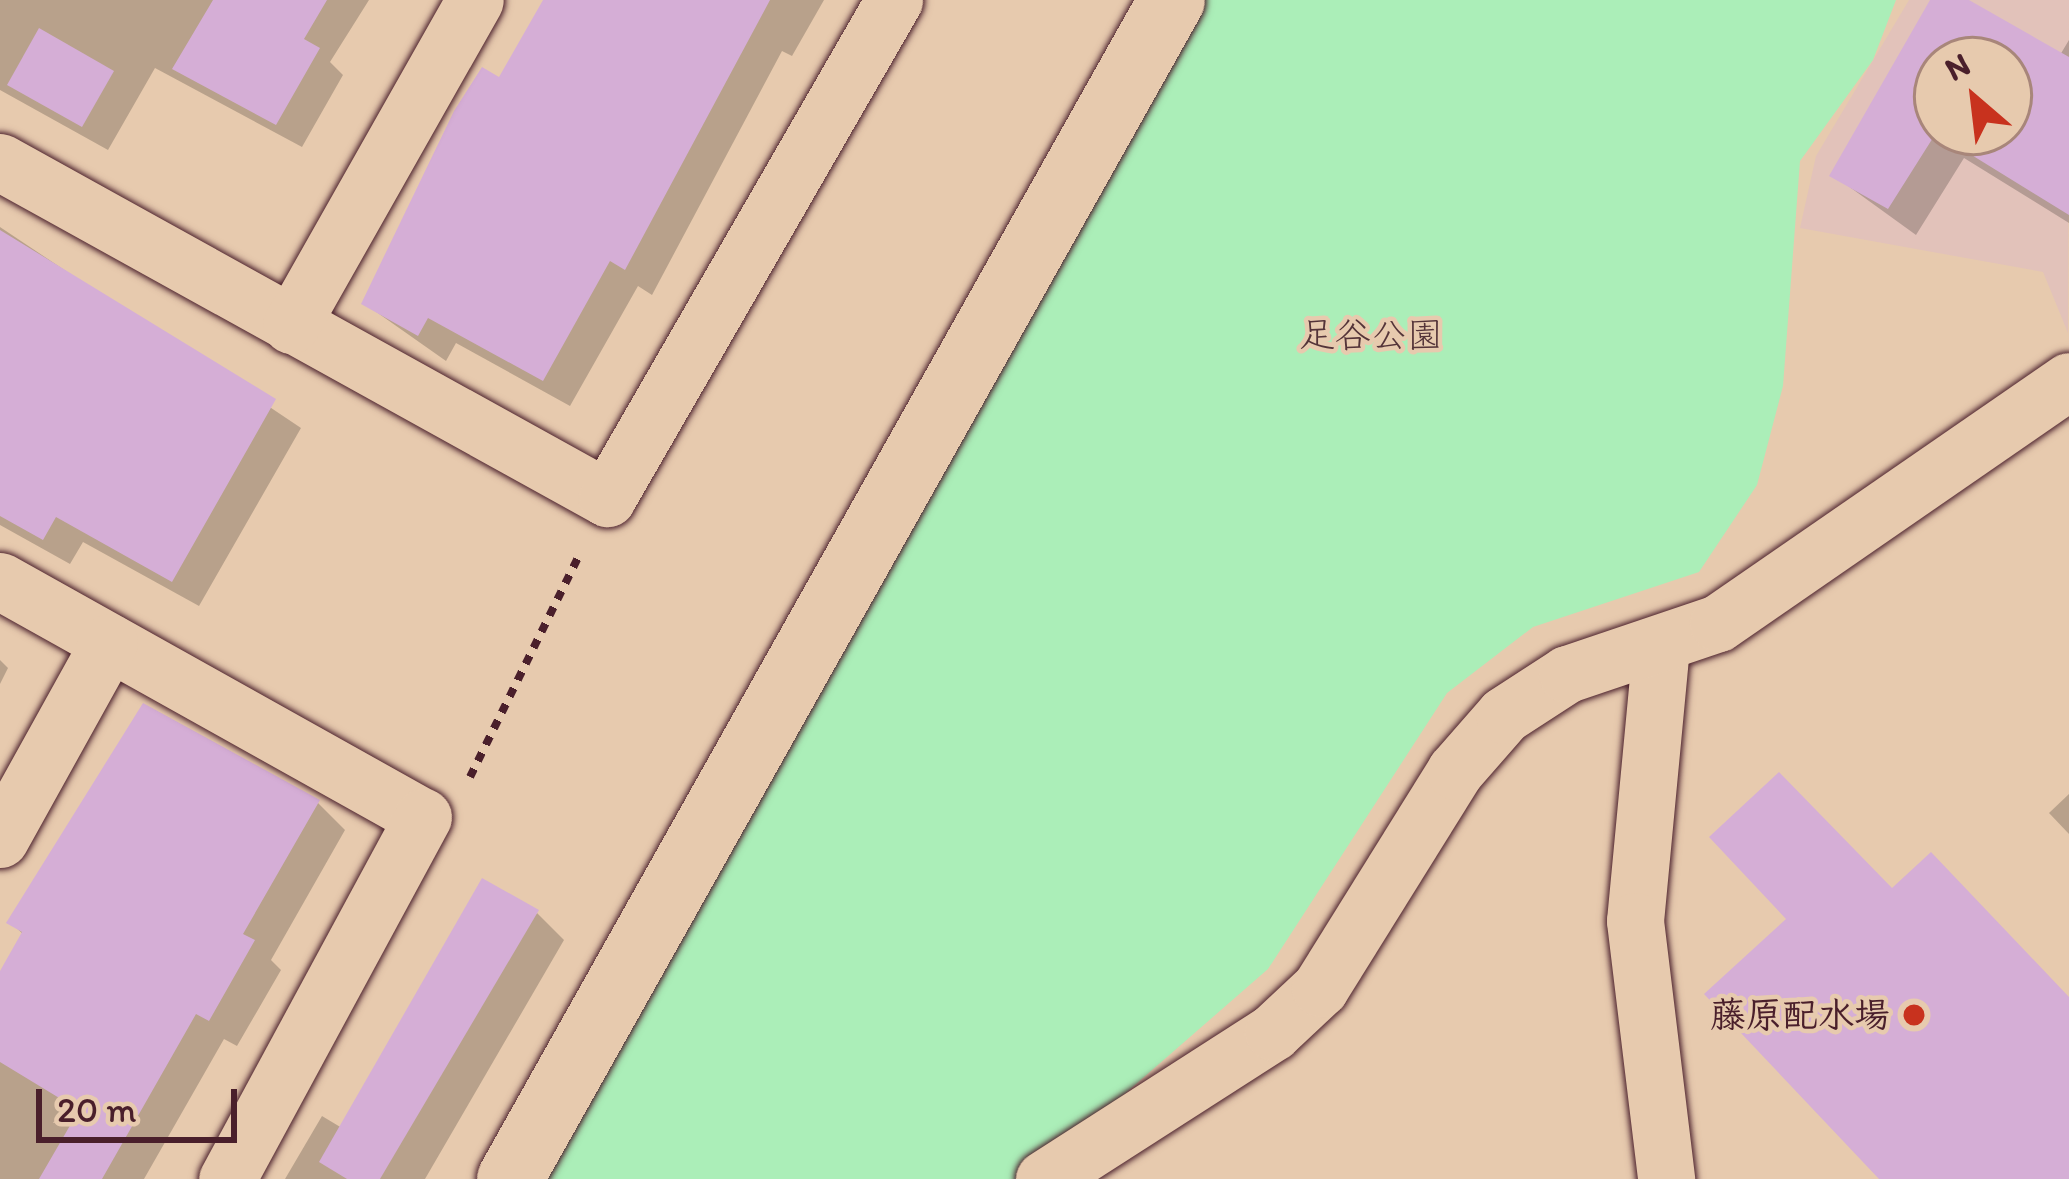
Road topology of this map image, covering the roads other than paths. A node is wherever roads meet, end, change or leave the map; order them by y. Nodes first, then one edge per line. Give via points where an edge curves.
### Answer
1 (475, 0) edge
2 (894, 0) edge
3 (1172, 0) edge
4 (0, 162) edge
5 (291, 326) junction
6 (2069, 380) edge
7 (0, 581) edge
8 (109, 642) junction
9 (1661, 646) junction
10 (0, 838) edge
11 (227, 1179) edge
12 (510, 1179) edge
13 (1044, 1179) edge
14 (1666, 1179) edge

1 - 5 street
2 - 5 street via 607,498
3 - 12 street
4 - 5 street
6 - 9 street via 1718,623
7 - 8 street
8 - 10 street
8 - 11 street via 423,817
9 - 13 street via 1567,674 1504,715 1455,771 1320,988 1273,1032
9 - 14 street via 1635,921

